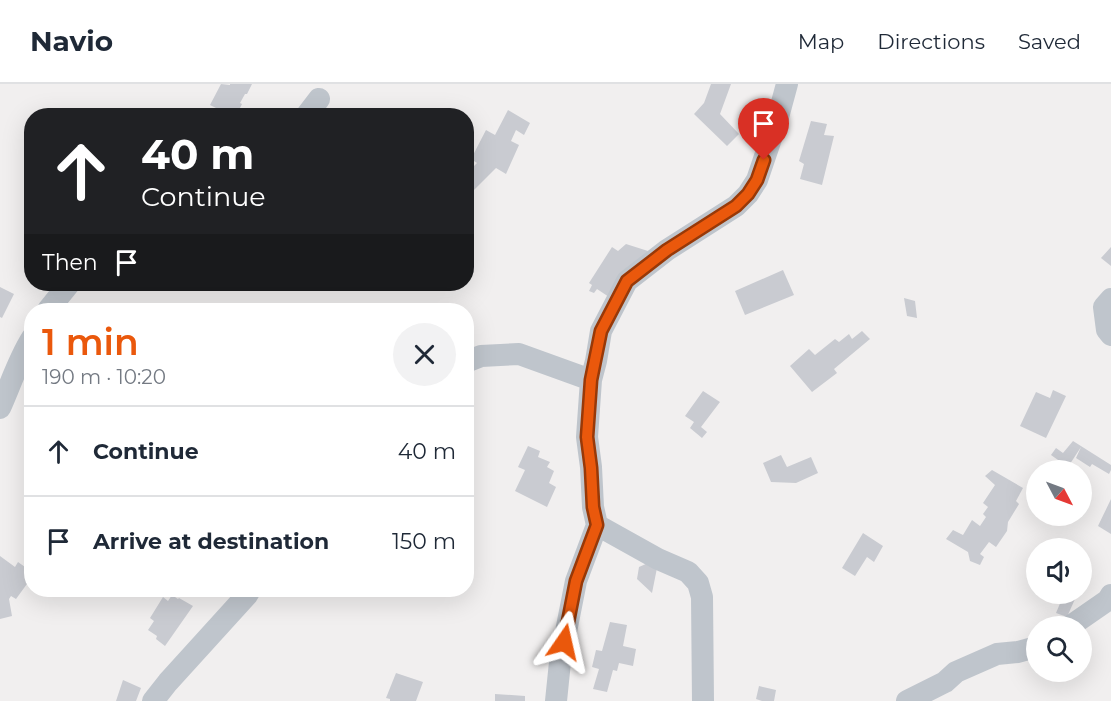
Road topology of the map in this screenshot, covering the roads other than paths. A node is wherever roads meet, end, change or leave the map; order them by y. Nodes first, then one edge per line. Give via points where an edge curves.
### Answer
1 (787, 84) edge
2 (63, 291) edge
3 (1111, 299) edge
4 (54, 303) edge
5 (1111, 334) edge
6 (24, 349) edge
7 (474, 359) edge
8 (591, 380) junction
9 (0, 408) edge
10 (597, 525) junction
11 (1111, 595) edge
12 (245, 597) edge
13 (1085, 616) edge
14 (1026, 650) edge
15 (153, 701) edge
16 (556, 701) edge
17 (703, 701) edge
18 (908, 701) edge

1 - 8 street via 757,180 748,194 627,281 601,331
2 - 4 street
3 - 5 street via 1104,307
6 - 9 street
7 - 8 street via 519,354
8 - 10 street via 587,437
10 - 16 street via 576,581
10 - 17 street via 688,572 698,583 702,597
11 - 13 street
12 - 15 street
14 - 18 street via 997,654 956,672

